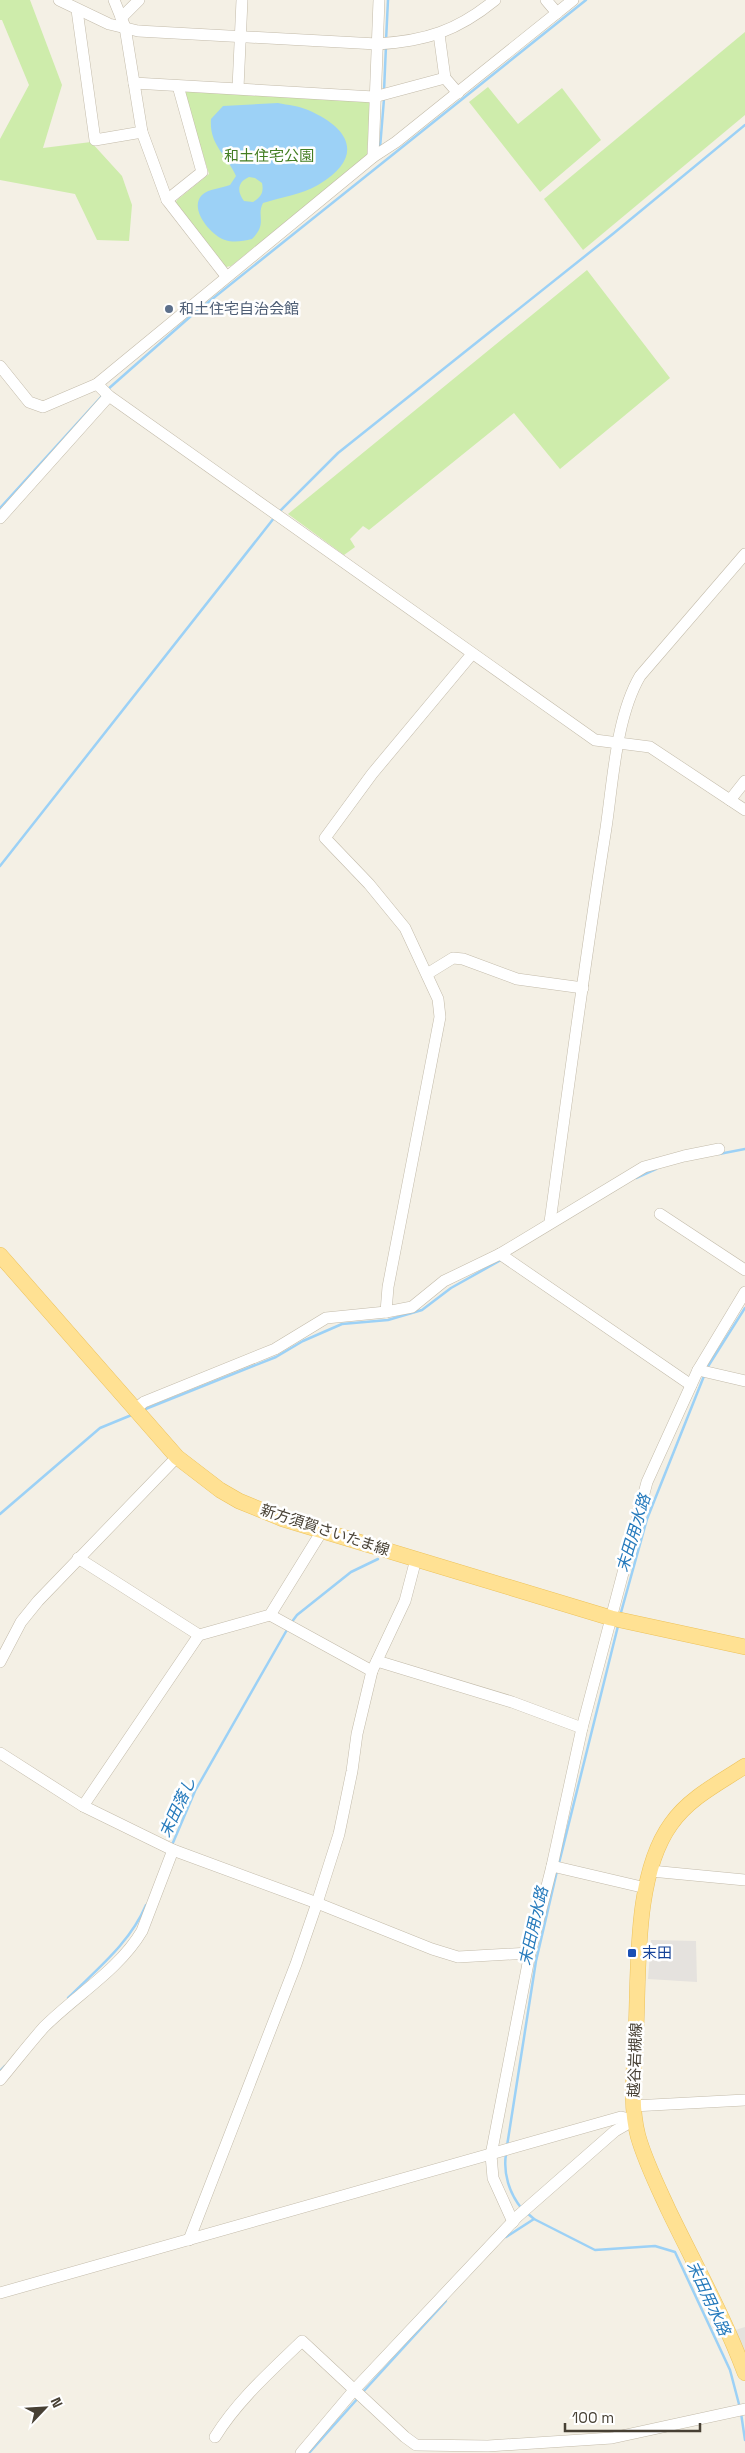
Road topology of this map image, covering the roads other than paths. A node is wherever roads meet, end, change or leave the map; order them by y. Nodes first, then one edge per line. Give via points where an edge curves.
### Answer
1 (59, 0) edge
2 (114, 0) edge
3 (139, 0) edge
4 (242, 0) edge
5 (379, 0) edge
6 (495, 0) edge
7 (546, 0) edge
8 (573, 0) edge
9 (77, 10) junction
10 (556, 13) junction
11 (123, 22) junction
12 (439, 34) junction
13 (240, 37) junction
14 (377, 44) junction
15 (445, 78) junction
16 (134, 83) junction
17 (178, 86) junction
18 (238, 88) junction
19 (458, 93) junction
20 (374, 97) junction
21 (142, 132) junction
22 (373, 157) junction
23 (167, 200) junction
24 (226, 276) junction
25 (0, 366) edge
26 (97, 384) junction
27 (109, 396) junction
28 (0, 518) edge
29 (744, 557) edge
30 (472, 654) junction
31 (619, 743) junction
32 (745, 781) edge
33 (730, 800) junction
34 (745, 810) edge
35 (427, 974) junction
36 (583, 988) junction
37 (719, 1149) dead end
38 (660, 1214) dead end
39 (550, 1222) junction
40 (0, 1254) edge
41 (500, 1254) junction
42 (745, 1270) edge
43 (745, 1292) edge
44 (386, 1312) junction
45 (698, 1370) junction
46 (745, 1381) edge
47 (691, 1385) junction
48 (134, 1410) junction
49 (177, 1457) junction
50 (322, 1532) junction
51 (78, 1558) junction
52 (416, 1559) junction
53 (270, 1615) junction
54 (611, 1618) junction
55 (199, 1634) junction
56 (745, 1647) edge
57 (0, 1662) edge
58 (374, 1666) junction
59 (582, 1728) junction
60 (0, 1753) edge
61 (745, 1766) edge
62 (83, 1806) junction
63 (173, 1850) junction
64 (552, 1866) junction
65 (651, 1870) junction
66 (745, 1880) edge
67 (646, 1888) junction
68 (317, 1903) junction
69 (530, 1953) junction
70 (0, 2080) edge
71 (745, 2100) edge
72 (634, 2113) junction
73 (491, 2155) junction
74 (513, 2222) junction
75 (189, 2240) junction
76 (0, 2293) edge
77 (745, 2373) edge
78 (359, 2393) junction
79 (741, 2410) edge
80 (215, 2437) dead end
81 (302, 2453) edge

1 - 9 street
2 - 11 street
3 - 11 street
4 - 13 street
5 - 14 street
6 - 12 street
7 - 10 street
8 - 10 street
9 - 11 street via 109,24
9 - 21 street via 95,140
10 - 19 street
11 - 13 street via 138,31
11 - 16 street
12 - 14 street via 411,42
12 - 15 street
13 - 14 street
13 - 18 street
14 - 20 street
15 - 19 street
15 - 20 street
16 - 17 street
16 - 21 street
17 - 18 street
17 - 23 street via 202,172
18 - 20 street
19 - 22 street
20 - 22 street
21 - 23 street
22 - 24 street
23 - 24 street
24 - 26 street
25 - 26 street via 29,402 44,407
26 - 27 street
27 - 28 street
27 - 30 street
29 - 31 street via 640,676 632,689
30 - 31 street via 595,740
30 - 35 street via 372,774 325,838 405,928
31 - 33 street via 650,747
31 - 36 street
32 - 33 street
33 - 34 street
35 - 36 street via 453,958 517,979
35 - 44 street via 438,999 440,1017
36 - 39 street
37 - 39 street via 644,1167
38 - 42 street
39 - 41 street
40 - 48 main road, 新方須賀さいたま線
41 - 44 street via 444,1281 412,1307
41 - 47 street
43 - 45 street
44 - 48 street via 326,1318 275,1349 144,1402
45 - 46 street
45 - 47 street
47 - 54 street via 647,1482
48 - 49 main road, 新方須賀さいたま線
49 - 50 main road, 新方須賀さいたま線 via 239,1501
49 - 51 street
50 - 52 main road, 新方須賀さいたま線
50 - 53 street
51 - 55 street
51 - 57 street via 29,1611
52 - 54 main road, 新方須賀さいたま線
52 - 58 street via 404,1601
53 - 55 street
53 - 58 street
54 - 56 main road, 新方須賀さいたま線
54 - 59 street
55 - 62 street
58 - 59 street via 512,1702
58 - 68 street via 356,1734 339,1834
59 - 64 street
60 - 62 street
61 - 65 main road, 越谷岩槻線 via 704,1792 670,1824
62 - 63 street
63 - 68 street
63 - 70 street via 142,1931 135,1941 124,1955 44,2027
64 - 67 street
64 - 69 street
65 - 66 street
65 - 67 main road, 越谷岩槻線
67 - 72 main road, 越谷岩槻線 via 640,1929
68 - 69 street via 458,1957
68 - 75 street via 293,1974
69 - 73 street
71 - 72 street
72 - 73 street
72 - 74 street
72 - 77 main road, 越谷岩槻線 via 638,2136 654,2179
73 - 74 street via 493,2178
73 - 75 street
74 - 78 street
75 - 76 street
78 - 79 street via 405,2437 416,2445 428,2446 488,2446 612,2438
78 - 80 street via 302,2341 227,2418
78 - 81 street

